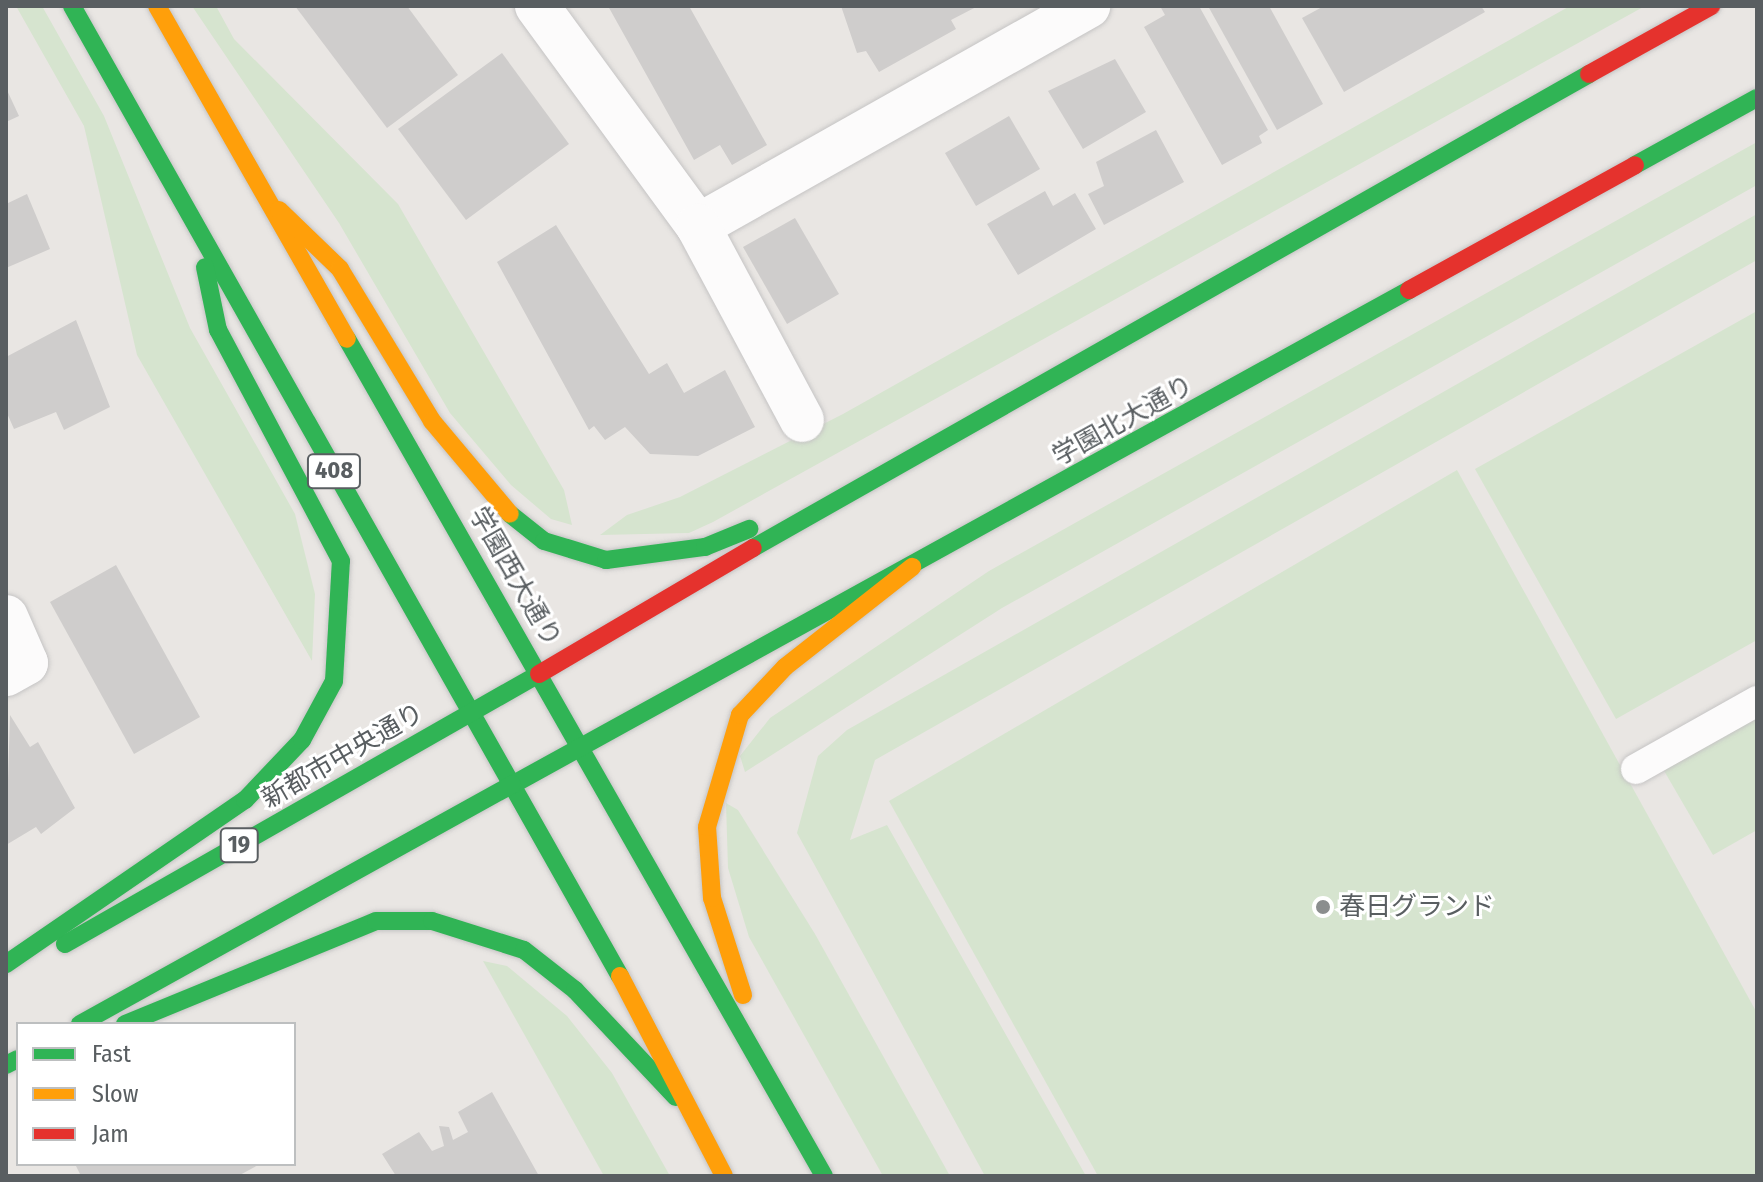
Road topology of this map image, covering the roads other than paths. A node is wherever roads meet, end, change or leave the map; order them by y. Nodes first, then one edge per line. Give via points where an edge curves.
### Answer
1 (72, 6) edge
2 (157, 6) edge
3 (537, 6) edge
4 (1088, 6) edge
5 (1711, 6) edge
6 (1757, 98) edge
7 (267, 199) junction
8 (698, 226) junction
9 (198, 229) junction
10 (802, 420) dead end
11 (869, 479) junction
12 (912, 567) junction
13 (6, 617) edge
14 (6, 674) edge
15 (539, 674) junction
16 (1757, 701) edge
17 (471, 713) junction
18 (581, 745) junction
19 (1636, 769) dead end
20 (512, 785) junction
21 (6, 964) edge
22 (6, 978) edge
23 (84, 1022) edge
24 (130, 1022) edge
25 (770, 1081) junction
26 (684, 1105) junction
27 (724, 1176) edge
28 (824, 1176) edge

1 - 9 main road, 408
2 - 7 main road, 学園西大通り
3 - 8 street
4 - 8 street
5 - 11 main road
6 - 12 main road, 学園北大通り
7 - 11 main road via 340,269 432,421 504,509 544,541 606,560 705,547
7 - 15 main road, 学園西大通り
8 - 10 street
9 - 17 main road, 408
9 - 21 main road via 218,330 341,561 334,681 302,740 245,800
11 - 15 main road
12 - 18 main road, 学園北大通り
12 - 25 main road via 785,667 740,715 715,785 707,827 712,898
13 - 14 street via 26,663
15 - 17 main road, 新都市中央通り / 19
15 - 18 main road, 学園西大通り
16 - 19 lane
17 - 20 main road, 408
17 - 22 main road, 新都市中央通り / 19
18 - 20 main road, 学園北大通り
18 - 25 main road, 学園西大通り
20 - 23 main road
20 - 26 main road, 408
24 - 26 main road via 376,921 432,921 524,950 575,990
25 - 28 main road, 学園西大通り
26 - 27 main road, 408

